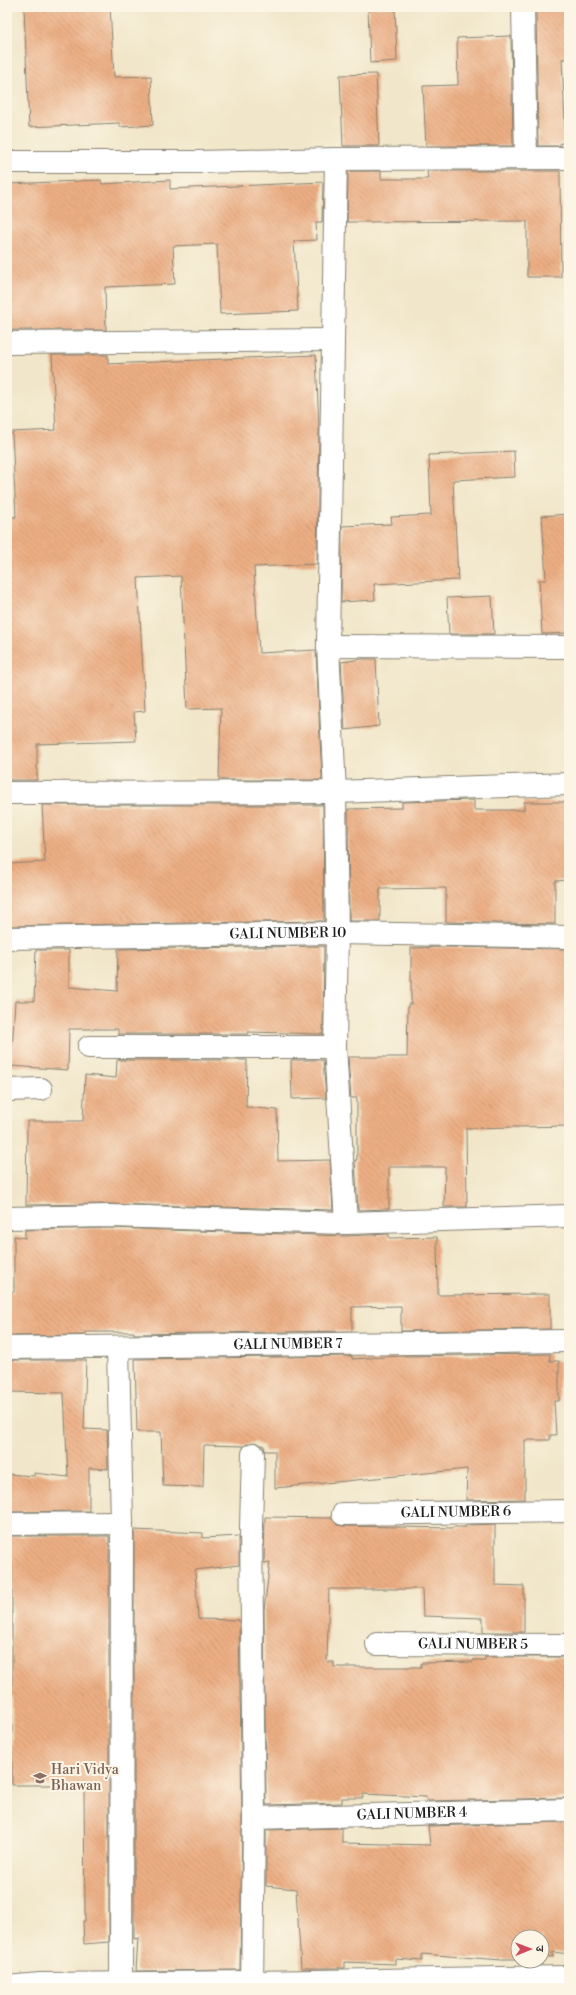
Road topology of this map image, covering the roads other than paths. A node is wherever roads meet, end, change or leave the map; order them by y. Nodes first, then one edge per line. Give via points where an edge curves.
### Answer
1 (523, 7) edge
2 (526, 158) junction
3 (569, 158) edge
4 (336, 159) junction
5 (7, 162) edge
6 (333, 340) junction
7 (7, 343) edge
8 (328, 646) junction
9 (569, 646) edge
10 (569, 784) edge
11 (335, 792) junction
12 (7, 793) edge
13 (337, 933) junction
14 (569, 937) edge
15 (7, 938) edge
16 (89, 1047) dead end
17 (335, 1047) junction
18 (41, 1089) dead end
19 (7, 1090) edge
20 (569, 1216) edge
21 (7, 1218) edge
22 (346, 1223) junction
23 (569, 1341) edge
24 (7, 1348) edge
25 (118, 1348) junction
26 (253, 1454) dead end
27 (569, 1511) edge
28 (344, 1514) dead end
29 (122, 1523) junction
30 (7, 1524) edge
31 (377, 1644) dead end
32 (569, 1645) edge
33 (569, 1810) edge
34 (254, 1818) junction
35 (569, 1977) edge
36 (121, 1983) junction
37 (252, 1985) edge
38 (7, 1987) edge

1 - 2 street
2 - 3 street
2 - 4 street
4 - 5 street
4 - 6 street
6 - 7 street
6 - 8 street
8 - 9 street
8 - 11 street
10 - 11 street
11 - 12 street
11 - 13 street
13 - 14 street, GALI NUMBER 10
13 - 15 street, GALI NUMBER 10
13 - 17 street
16 - 17 street
17 - 22 street
18 - 19 street
20 - 22 street
21 - 22 street via 110,1216
23 - 25 street, GALI NUMBER 7
24 - 25 street, GALI NUMBER 7
25 - 29 street
26 - 34 street via 251,1526
27 - 28 street, GALI NUMBER 6
29 - 30 street
29 - 36 street
31 - 32 street, GALI NUMBER 5
33 - 34 street, GALI NUMBER 4
34 - 37 street
35 - 37 street
36 - 37 street
36 - 38 street

